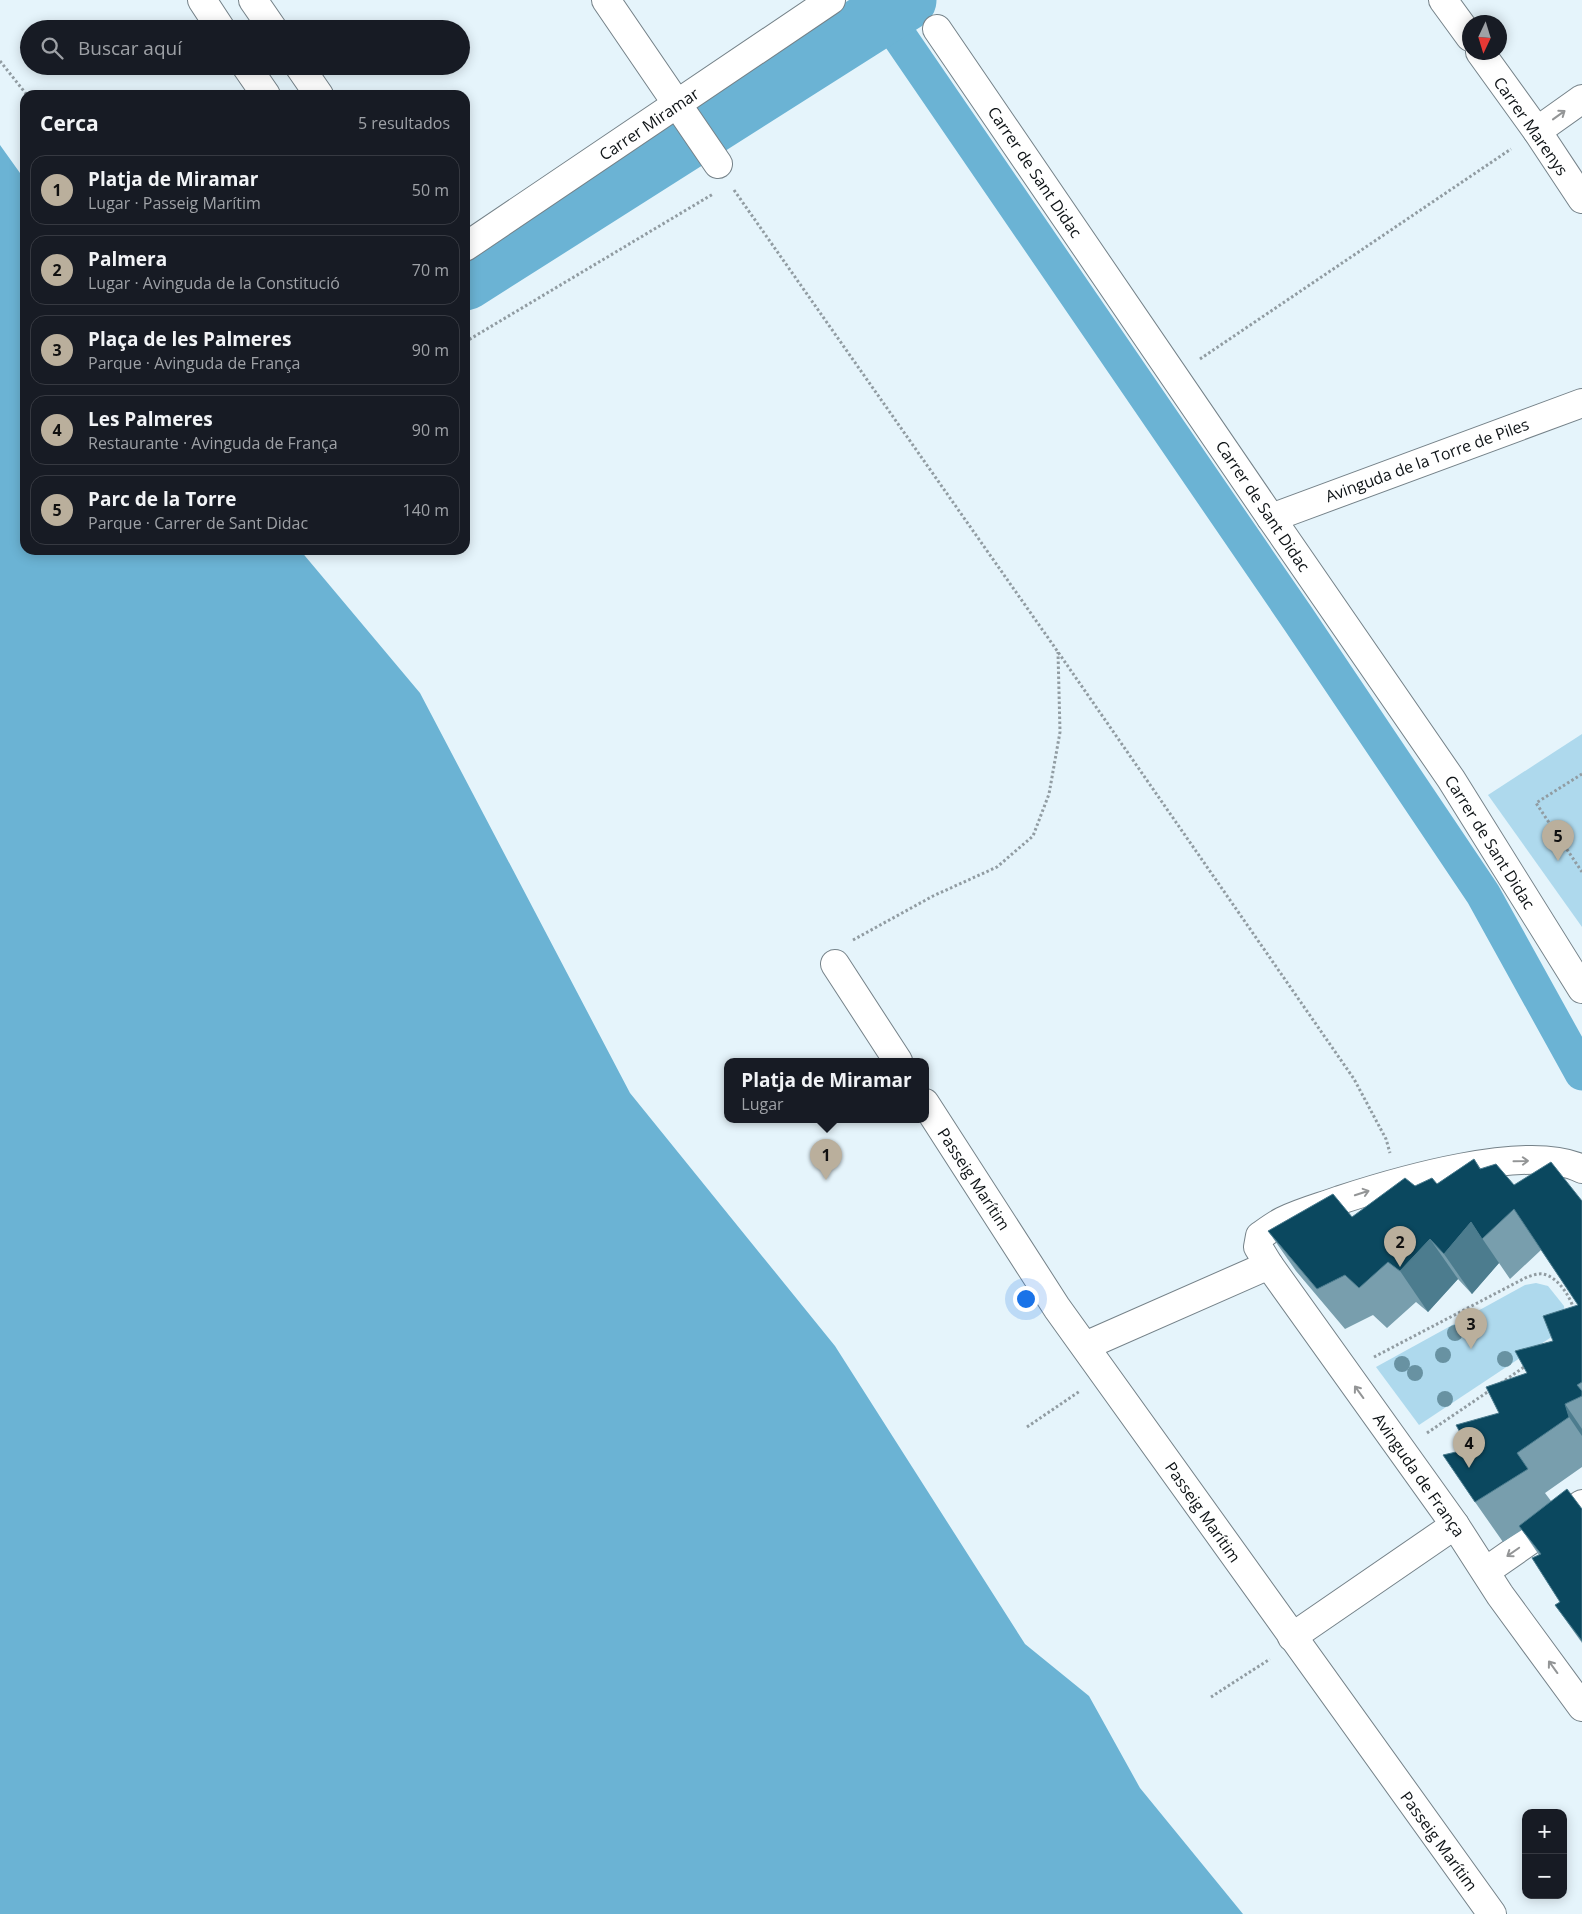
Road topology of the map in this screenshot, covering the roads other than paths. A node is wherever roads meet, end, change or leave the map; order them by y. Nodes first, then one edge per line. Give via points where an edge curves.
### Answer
1 (202, 0) edge
2 (253, 0) edge
3 (606, 0) edge
4 (832, 0) edge
5 (1443, 0) edge
6 (215, 20) edge
7 (267, 20) edge
8 (1462, 26) edge
9 (937, 29) dead end
10 (1486, 60) edge
11 (252, 75) edge
12 (305, 75) edge
13 (263, 90) edge
14 (316, 90) edge
15 (1582, 99) edge
16 (677, 106) junction
17 (1537, 132) junction
18 (724, 174) road end
19 (1582, 199) edge
20 (470, 244) edge
21 (1582, 403) edge
22 (1271, 518) junction
23 (835, 964) road end
24 (1582, 989) edge
25 (896, 1058) edge
26 (929, 1109) edge
27 (1582, 1169) edge
28 (1263, 1254) junction
29 (1085, 1346) junction
30 (1582, 1504) edge
31 (1455, 1525) junction
32 (1486, 1571) junction
33 (1294, 1640) junction
34 (1582, 1707) edge
35 (1492, 1914) edge

1 - 6 street
2 - 7 street
3 - 16 street
4 - 16 street, Carrer Miramar
5 - 8 street
9 - 22 street, Carrer de Sant Didac
10 - 17 street, Carrer Marenys
11 - 13 street
12 - 14 street
17 -> 15 street
16 - 18 street
16 - 20 street, Carrer Miramar
17 - 19 street, Carrer Marenys
21 - 22 street, Avinguda de la Torre de Piles
22 - 24 street, Carrer de Sant Didac via 1451,778
23 - 25 street
26 - 29 street, Passeig Marítim
28 -> 27 street via 1260,1236 1300,1214 1426,1175 1512,1161 1560,1162
28 - 29 street
31 -> 28 street, Avinguda de França
29 - 33 street, Passeig Marítim
30 -> 32 street
31 - 32 street, Avinguda de França
31 - 33 street
34 -> 32 street, Avinguda de França
33 - 35 street, Passeig Marítim

